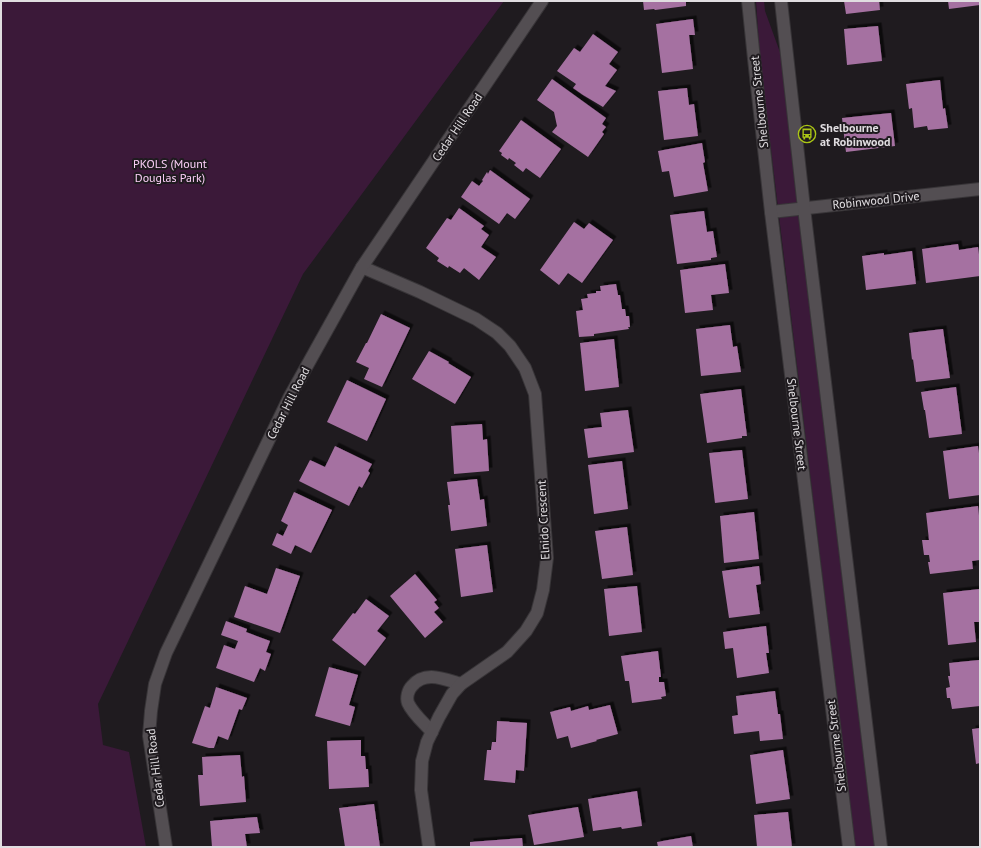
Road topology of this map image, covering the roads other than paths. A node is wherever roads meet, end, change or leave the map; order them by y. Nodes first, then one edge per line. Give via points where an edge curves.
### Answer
1 (542, 1) edge
2 (748, 1) edge
3 (781, 1) edge
4 (980, 189) edge
5 (804, 208) junction
6 (771, 212) junction
7 (362, 267) junction
8 (461, 684) junction
9 (432, 732) junction
10 (166, 847) edge
11 (429, 847) edge
12 (849, 847) edge
13 (881, 847) edge

1 - 7 street, Cedar Hill Road
2 - 6 street, Shelbourne Street
3 - 5 street
4 - 5 street, Robinwood Drive
5 - 6 street, Robinwood Drive
5 - 13 street
6 - 12 street, Shelbourne Street
7 - 8 street, Elnido Crescent via 476,319 497,333 510,346 525,368 535,394 546,558 543,590 537,613 526,631 507,652
7 - 10 street, Cedar Hill Road via 289,398 166,653 155,684 149,736
8 - 9 street, Elnido Crescent via 452,694
8 - 9 street via 436,677 425,677 416,681 409,690 408,701 412,710
9 - 11 street, Elnido Crescent via 422,761 421,790

